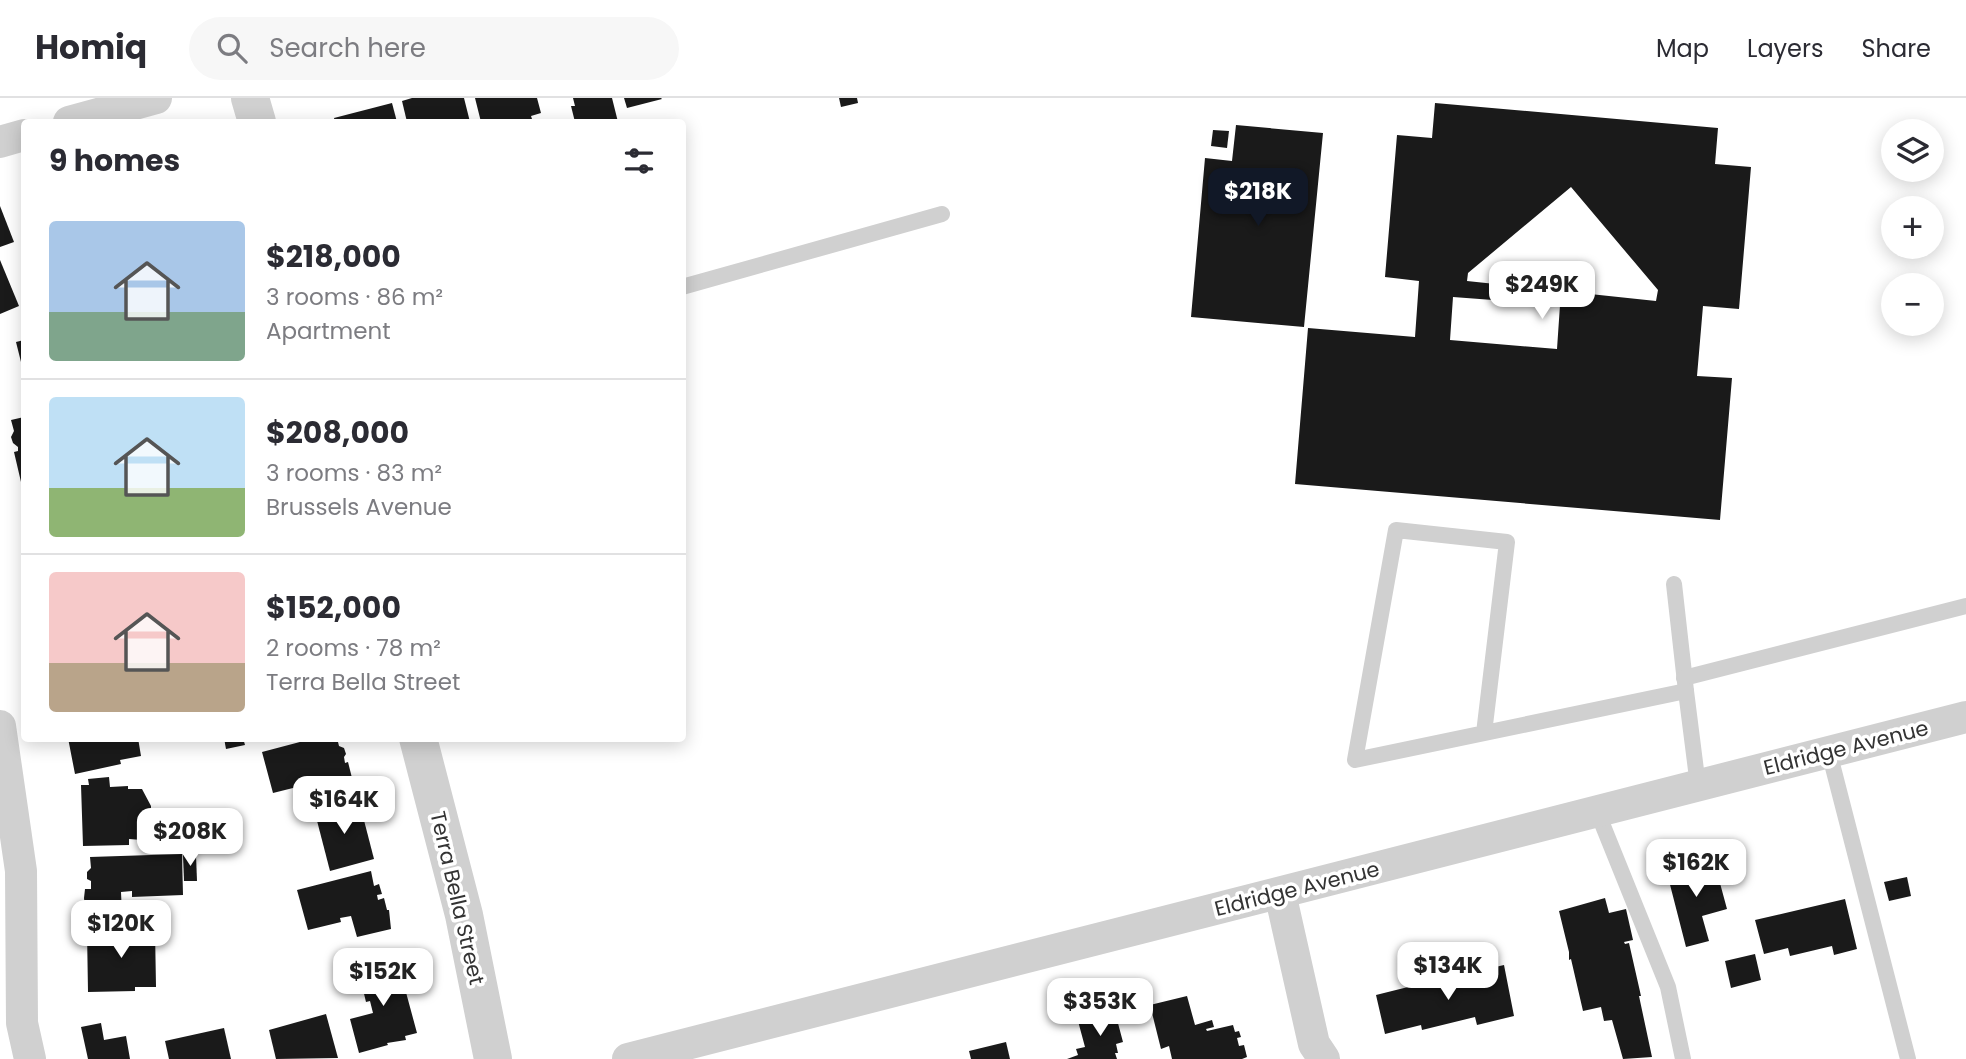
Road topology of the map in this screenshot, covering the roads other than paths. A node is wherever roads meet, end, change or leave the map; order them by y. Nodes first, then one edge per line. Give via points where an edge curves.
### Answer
1 (156, 98) edge
2 (250, 98) edge
3 (80, 119) edge
4 (256, 119) edge
5 (21, 136) edge
6 (0, 142) edge
7 (942, 214) dead end
8 (686, 286) edge
9 (1674, 584) dead end
10 (1966, 606) edge
11 (1685, 684) junction
12 (1966, 717) edge
13 (0, 726) edge
14 (1484, 733) junction
15 (419, 742) edge
16 (1829, 752) junction
17 (1698, 786) junction
18 (1597, 811) junction
19 (10, 871) edge
20 (1280, 893) junction
21 (30, 1059) edge
22 (493, 1059) edge
23 (628, 1059) edge
24 (1324, 1059) edge
25 (1683, 1059) edge
26 (1908, 1059) edge

1 - 3 street
2 - 4 street
5 - 6 street
7 - 8 lane
9 - 11 lane
10 - 11 lane
11 - 14 lane
11 - 17 lane
12 - 16 street, Eldridge Avenue
13 - 19 street
14 - 14 lane via 1355,760 1396,530 1507,542
15 - 22 street, Terra Bella Street via 464,915
16 - 17 street, Eldridge Avenue
16 - 26 lane
17 - 18 street, Eldridge Avenue
18 - 20 street, Eldridge Avenue
18 - 25 lane via 1668,987
19 - 21 street via 22,1023
20 - 23 street, Eldridge Avenue
20 - 24 street via 1314,1044

